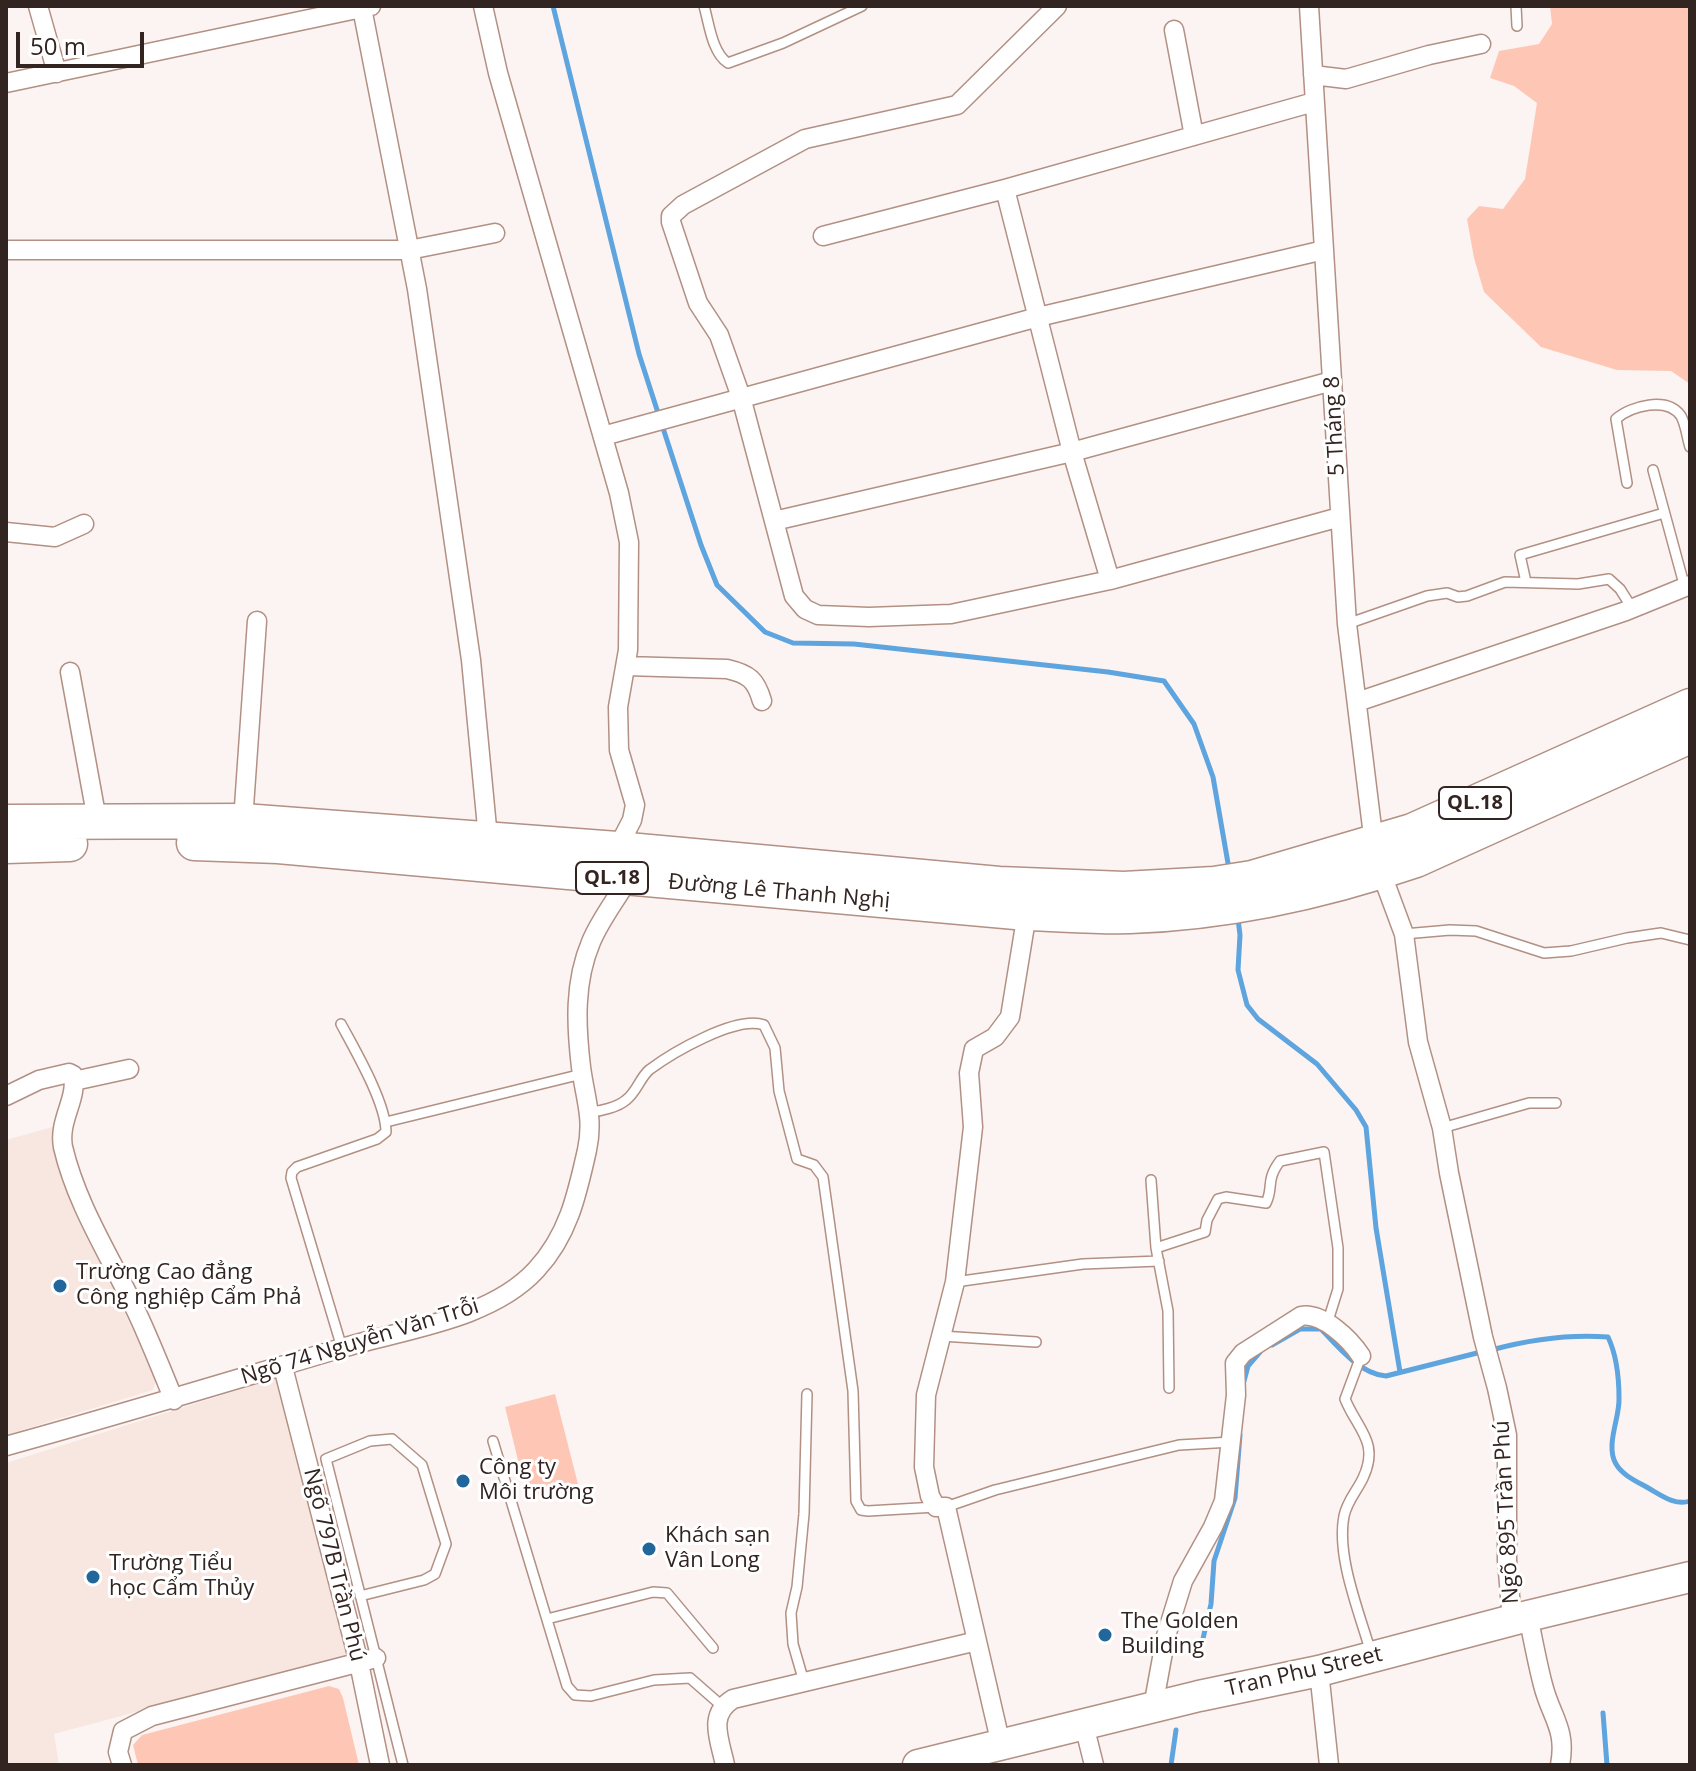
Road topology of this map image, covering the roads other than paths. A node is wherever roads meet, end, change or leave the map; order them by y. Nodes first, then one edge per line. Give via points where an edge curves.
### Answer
1 (38, 6) edge
2 (483, 6) edge
3 (704, 6) edge
4 (1057, 6) edge
5 (1309, 6) edge
6 (1516, 6) edge
7 (367, 7) edge
8 (855, 7) edge
9 (1517, 26) dead end
10 (1174, 30) dead end
11 (1481, 44) dead end
12 (57, 73) junction
13 (1313, 75) junction
14 (6, 83) edge
15 (1314, 102) junction
16 (1194, 136) junction
17 (1005, 189) junction
18 (495, 233) dead end
19 (823, 236) dead end
20 (6, 250) edge
21 (409, 250) junction
22 (1324, 250) junction
23 (1038, 317) junction
24 (1332, 381) junction
25 (741, 397) junction
26 (612, 433) junction
27 (1690, 447) edge
28 (1072, 452) junction
29 (1653, 470) dead end
30 (1627, 483) dead end
31 (1664, 513) junction
32 (1340, 517) junction
33 (774, 521) junction
34 (84, 524) dead end
35 (6, 532) edge
36 (1110, 580) junction
37 (1526, 582) junction
38 (1687, 586) edge
39 (1632, 608) junction
40 (257, 621) dead end
41 (1347, 624) junction
42 (626, 666) junction
43 (70, 672) dead end
44 (762, 701) dead end
45 (1357, 702) junction
46 (1690, 706) edge
47 (1671, 735) edge
48 (97, 820) junction
49 (243, 821) junction
50 (6, 822) edge
51 (488, 838) junction
52 (6, 846) edge
53 (1378, 858) junction
54 (622, 864) junction
55 (857, 884) junction
56 (1216, 896) junction
57 (1027, 913) junction
58 (1404, 934) junction
59 (1690, 940) edge
60 (341, 1024) dead end
61 (129, 1069) dead end
62 (582, 1074) junction
63 (74, 1081) junction
64 (6, 1096) edge
65 (1556, 1103) dead end
66 (591, 1112) junction
67 (386, 1122) junction
68 (1442, 1128) junction
69 (1151, 1180) dead end
70 (1156, 1248) junction
71 (1159, 1261) junction
72 (955, 1282) junction
73 (1327, 1324) junction
74 (941, 1336) junction
75 (1036, 1342) dead end
76 (342, 1348) junction
77 (1359, 1361) joint
78 (283, 1367) junction
79 (1169, 1388) dead end
80 (807, 1394) dead end
81 (174, 1400) junction
82 (493, 1441) dead end
83 (1232, 1442) junction
84 (6, 1446) edge
85 (941, 1507) junction
86 (1690, 1577) edge
87 (360, 1596) junction
88 (1520, 1618) junction
89 (547, 1619) junction
90 (977, 1641) junction
91 (713, 1648) dead end
92 (1372, 1657) junction
93 (368, 1661) junction
94 (1319, 1671) junction
95 (804, 1682) junction
96 (722, 1706) junction
97 (1153, 1707) junction
98 (1084, 1725) junction
99 (1001, 1745) junction
100 (122, 1765) edge
101 (380, 1765) edge
102 (403, 1765) edge
103 (725, 1765) edge
104 (918, 1765) edge
105 (1094, 1765) edge
106 (1329, 1765) edge
107 (1560, 1765) edge

1 - 12 street
2 - 26 street, Ngõ 74 Nguyễn Văn Trỗi via 498,73
3 - 8 lane via 713,38 728,63
4 - 25 street via 957,105 805,139 675,211 671,222 698,303 719,335
5 - 13 street, 5 Tháng 8
6 - 9 lane
7 - 12 street
7 - 21 street
10 - 16 street
11 - 13 street via 1346,79
12 - 14 street
13 - 15 street, 5 Tháng 8
15 - 16 street
15 - 22 street, 5 Tháng 8
16 - 17 street
17 - 19 street
17 - 23 street
18 - 21 street
20 - 21 street
21 - 51 street via 471,660
22 - 23 street
22 - 24 street, 5 Tháng 8
23 - 25 street
23 - 28 street
24 - 28 street
24 - 32 street, 5 Tháng 8
25 - 26 street
25 - 33 street
26 - 42 street, Ngõ 74 Nguyễn Văn Trỗi via 629,542
27 - 30 lane via 1683,418 1675,410 1660,405 1622,414 1616,419
28 - 33 street
28 - 36 street
29 - 31 lane
31 - 37 lane via 1520,555
31 - 38 lane
32 - 36 street
32 - 41 street, 5 Tháng 8
33 - 36 street via 794,596 818,615 951,614
34 - 35 street via 55,537
37 - 39 lane via 1609,579
37 - 41 lane via 1505,582 1458,597 1427,596
38 - 39 street
39 - 45 street
40 - 49 street
41 - 45 street, 5 Tháng 8
42 - 44 street via 743,672 757,684
42 - 54 street, Ngõ 74 Nguyễn Văn Trỗi via 618,707 619,750 635,805
43 - 48 street
45 - 53 street, 5 Tháng 8
46 - 47 highway, QL.18
47 - 53 highway, QL.18 via 1416,860
48 - 49 highway, Đường Lê Thanh Nghị / QL.18
48 - 50 highway, Đường Lê Thanh Nghị / QL.18
49 - 51 highway, Đường Lê Thanh Nghị / QL.18
51 - 54 highway, Đường Lê Thanh Nghị / QL.18
52 - 54 highway, Đường Lê Thanh Nghị / QL.18 via 163,842
53 - 56 highway, QL.18
53 - 58 street, 5 Tháng 8
54 - 55 highway, Đường Lê Thanh Nghị / QL.18
54 - 62 street, Ngõ 74 Nguyễn Văn Trỗi via 591,942 577,1000
55 - 56 highway, Đường Lê Thanh Nghị / QL.18 via 999,884
55 - 57 highway, Đường Lê Thanh Nghị / QL.18
56 - 57 highway, Đường Lê Thanh Nghị / QL.18 via 1130,916
57 - 72 street via 1010,1017 995,1037 974,1049 969,1073 973,1127
58 - 59 lane via 1476,931 1544,953 1661,933
58 - 68 street, 5 Tháng 8 via 1418,1042
60 - 67 lane
61 - 63 street
62 - 66 street, Ngõ 74 Nguyễn Văn Trỗi
62 - 67 lane
63 - 64 street via 69,1073 56,1075
63 - 81 street via 60,1131 64,1151 88,1219
65 - 68 lane via 1529,1103
66 - 76 street, Ngõ 74 Nguyễn Văn Trỗi via 575,1205 560,1239 535,1271 465,1315
66 - 85 lane via 627,1100 645,1073 678,1049 732,1027 755,1021 764,1025 775,1048 779,1091 797,1159 814,1165 823,1177 853,1391 856,1501 868,1511
67 - 76 lane via 386,1132 377,1139 292,1172
68 - 88 street, Ngõ 895 Trần Phú via 1507,1435 1507,1560
69 - 70 lane
70 - 71 lane
70 - 73 lane via 1205,1232 1218,1199 1266,1203 1270,1174 1280,1161 1324,1152 1338,1248 1338,1289
71 - 72 lane via 1083,1264
71 - 79 lane via 1168,1311
72 - 74 street
73 - 77 street
73 - 83 street via 1301,1316 1243,1353 1235,1363
74 - 75 lane
74 - 85 street via 926,1395 924,1467 930,1496
76 - 78 street, Ngõ 74 Nguyễn Văn Trỗi
77 - 92 lane via 1345,1399 1370,1450 1364,1477 1344,1515 1343,1540
78 - 81 street, Ngõ 74 Nguyễn Văn Trỗi
78 - 93 street, Ngõ 797B Trần Phú
80 - 95 lane via 804,1514 791,1613
81 - 84 street, Ngõ 74 Nguyễn Văn Trỗi
82 - 89 lane
83 - 85 lane via 1179,1445
83 - 97 street via 1224,1501 1183,1581
85 - 90 street
86 - 88 main road, Tran Phu Street
87 - 87 lane via 326,1459 370,1441 392,1439 422,1465 446,1544 435,1574
87 - 93 lane
88 - 92 main road, Tran Phu Street
88 - 107 street, Ngõ 895 Trần Phú via 1561,1730
89 - 91 lane via 667,1593
89 - 96 lane via 567,1686 575,1695 690,1678
90 - 95 street
90 - 99 street
92 - 94 main road, Tran Phu Street
93 - 100 street via 152,1716 123,1731 118,1752
93 - 101 street, Ngõ 797B Trần Phú
93 - 102 lane
94 - 97 main road, Tran Phu Street
94 - 106 street
95 - 96 street
96 - 103 street via 717,1717
97 - 98 main road, Tran Phu Street
98 - 99 main road, Tran Phu Street
98 - 105 street
99 - 104 main road, Tran Phu Street

